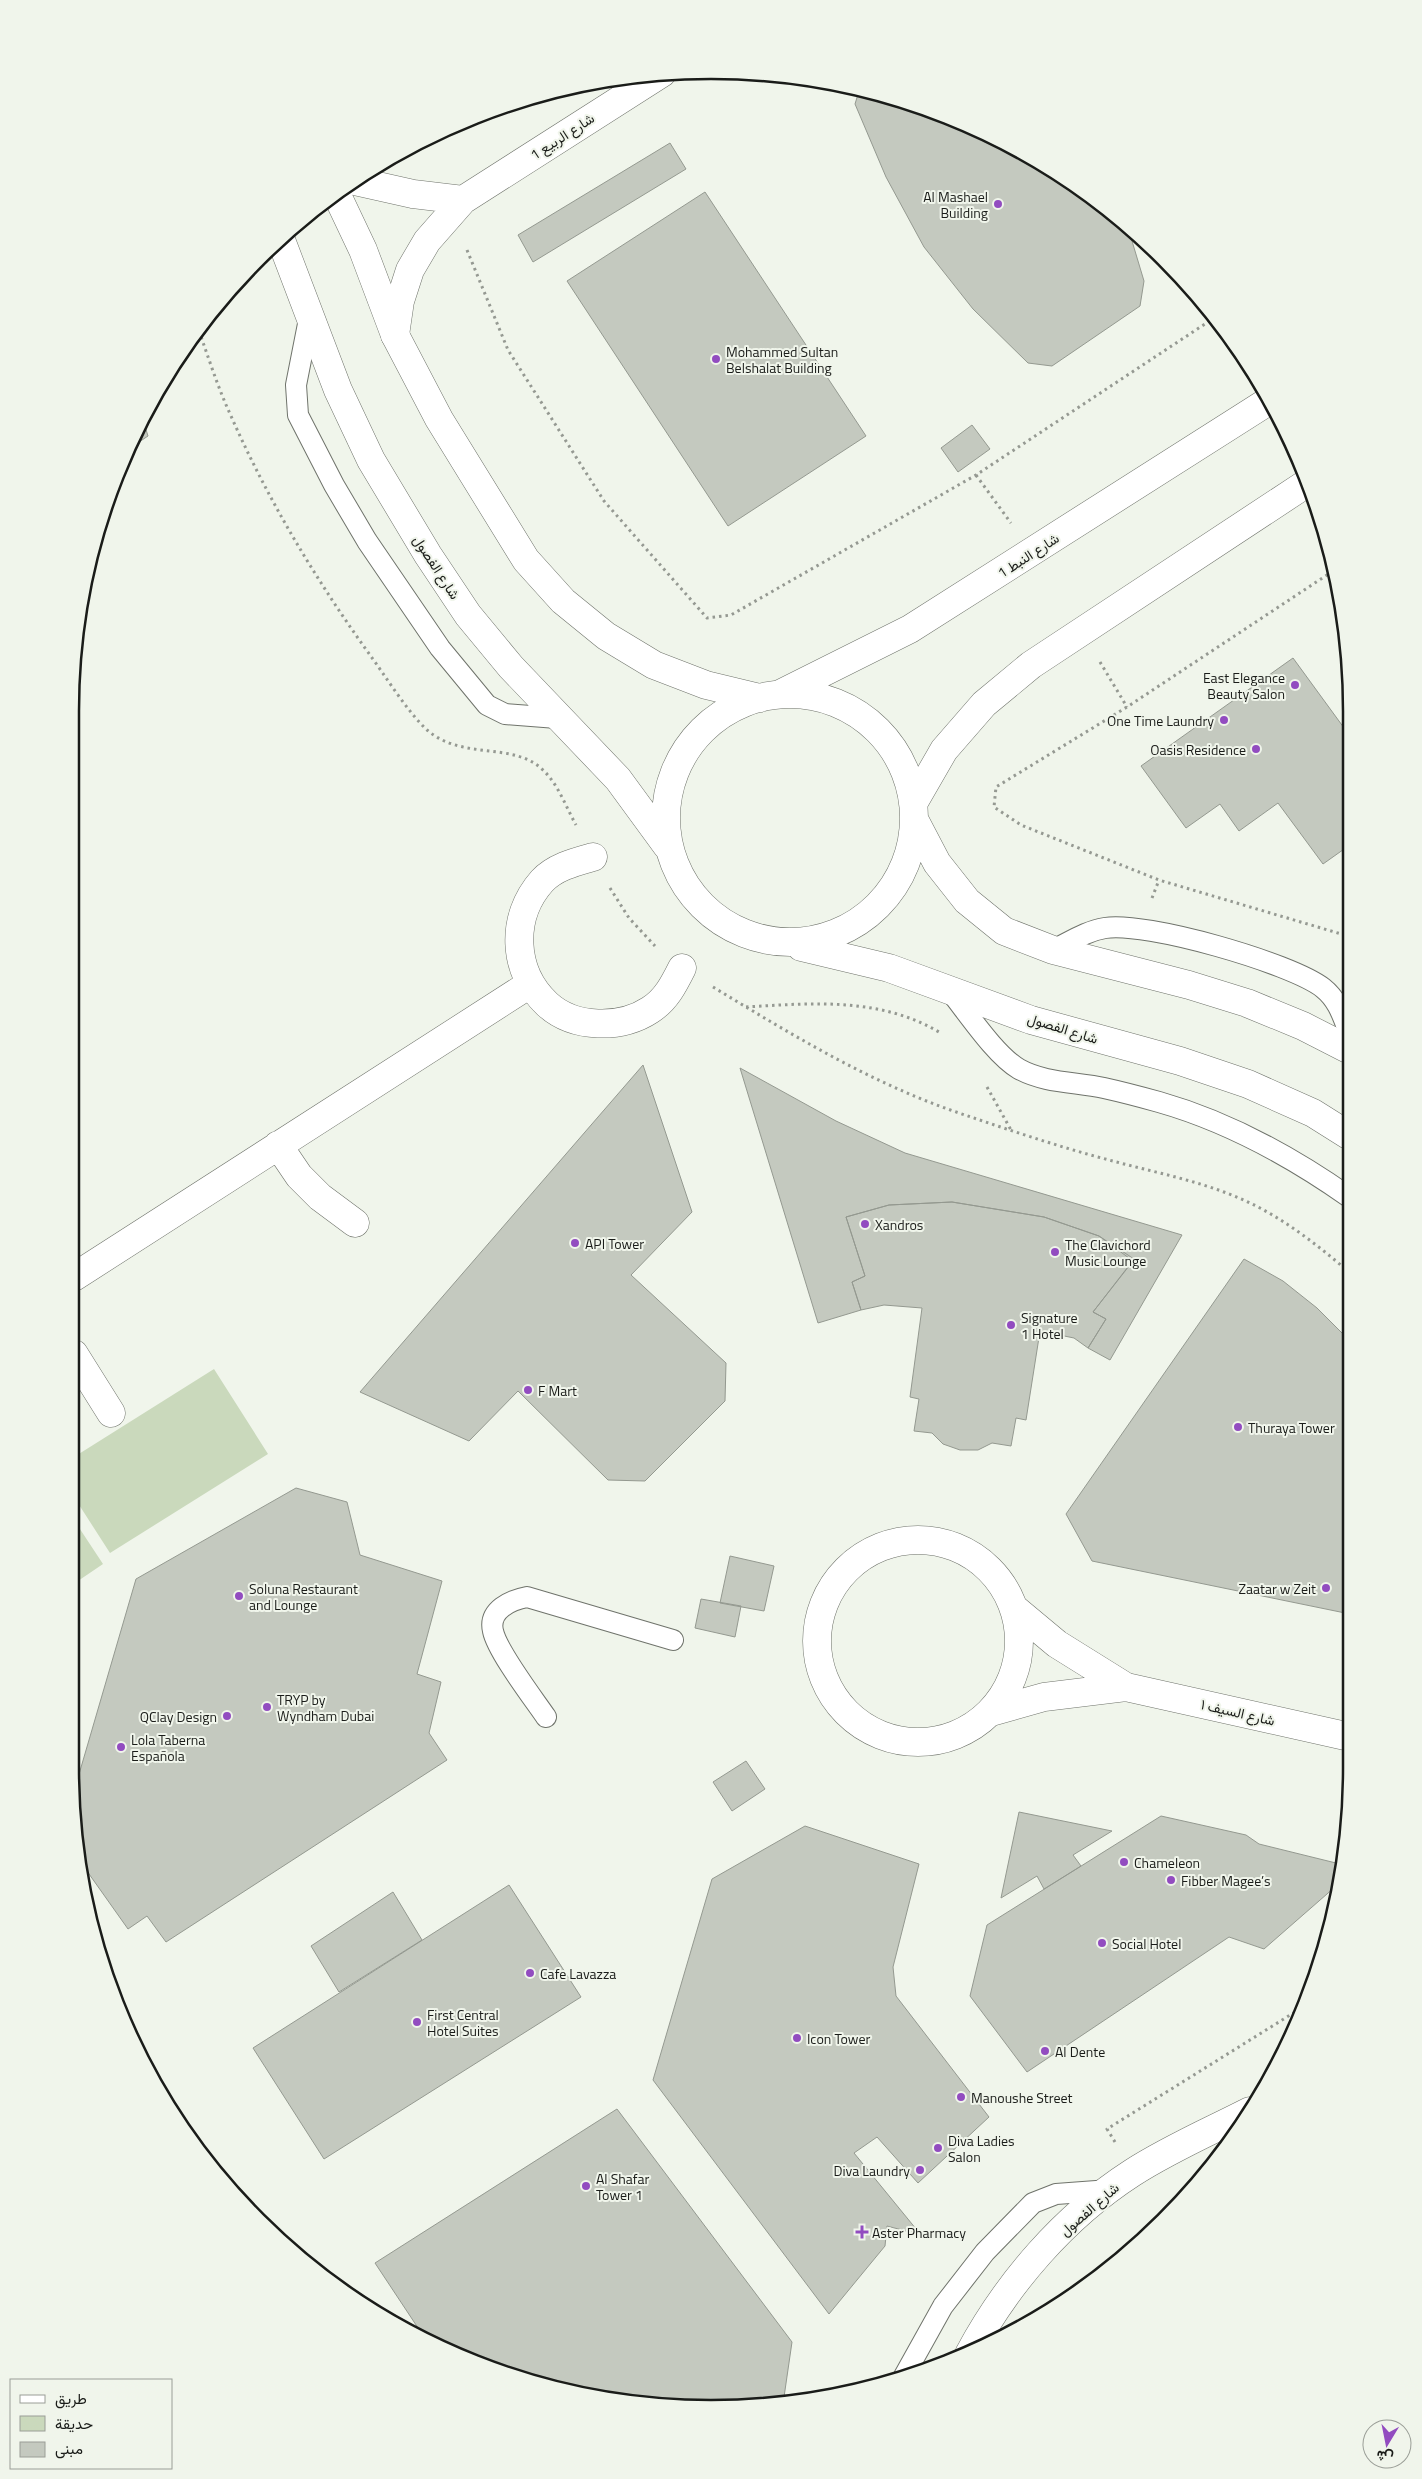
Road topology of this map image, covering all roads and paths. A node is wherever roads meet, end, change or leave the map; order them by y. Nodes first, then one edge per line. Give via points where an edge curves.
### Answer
1 (648, 82) edge
2 (363, 183) edge
3 (339, 200) edge
4 (463, 200) junction
5 (282, 247) edge
6 (309, 319) junction
7 (1209, 321) edge
8 (395, 335) junction
9 (201, 337) edge
10 (1264, 404) edge
11 (976, 475) junction
12 (1302, 486) edge
13 (1032, 552) junction
14 (1328, 574) edge
15 (1082, 631) junction
16 (770, 696) junction
17 (1127, 707) junction
18 (557, 718) junction
19 (915, 811) junction
20 (668, 847) junction
21 (593, 857) junction
22 (1343, 935) edge
23 (770, 941) junction
24 (1053, 950) junction
25 (682, 968) junction
26 (530, 984) junction
27 (947, 988) junction
28 (745, 1007) junction
29 (1343, 1016) edge
30 (947, 1038) dead end
31 (1343, 1046) edge
32 (984, 1082) dead end
33 (1012, 1130) junction
34 (1343, 1132) edge
35 (278, 1145) junction
36 (1343, 1194) edge
37 (356, 1222) dead end
38 (1343, 1267) edge
39 (79, 1274) edge
40 (79, 1362) edge
41 (111, 1413) dead end
42 (1015, 1609) junction
43 (673, 1640) dead end
44 (1126, 1687) junction
45 (991, 1712) junction
46 (546, 1717) dead end
47 (1343, 1735) edge
48 (1293, 2014) edge
49 (1238, 2117) edge
50 (1133, 2173) junction
51 (1110, 2190) junction
52 (975, 2342) edge
53 (908, 2369) edge

1 - 4 street, شارع الربيع 1
2 - 4 street
3 - 8 street via 363,250
4 - 8 street, شارع الربيع 1 via 427,241 410,270 400,302
4 - 11 path via 467,255 508,350 604,501 707,618 731,615
5 - 6 street, شارع الفصول
6 - 18 street, شارع الفصول via 371,460 428,555 468,615
6 - 18 lane via 296,385 298,415 367,541 440,648 487,705 515,716
7 - 11 path
8 - 16 street via 495,514 526,560 563,601 606,636 654,665 706,685
9 - 21 path via 230,414 274,501 318,577 388,679 436,737 461,748 522,758 543,770
10 - 13 street, شارع النبط 1
11 - 13 path
12 - 15 street
13 - 16 street, شارع النبط 1 via 910,628
14 - 17 path
15 - 17 path
15 - 19 street via 1031,664 984,704 944,750
16 - 19 street via 818,697 853,711 882,734 903,766
16 - 20 street, شارع النبط 1 via 730,709 704,728 683,754 670,784 665,815
17 - 22 path via 996,787 994,807 1021,825 1159,880
18 - 20 street, شارع الفصول via 618,779
19 - 23 street via 911,850 899,878 881,903 864,918 831,936 801,942
19 - 24 street via 937,863 967,901 1004,931
20 - 23 street via 682,881 705,910 735,930
21 - 25 path via 629,918
21 - 26 street via 566,864 543,880 527,903 519,930 520,958
23 - 27 street, شارع الفصول via 889,968
24 - 29 lane via 1091,931 1123,927 1184,938 1269,963 1322,987 1333,997
24 - 31 street via 1247,1003
25 - 26 street via 671,991 651,1010 626,1021 599,1024 572,1019 548,1005
25 - 28 path
26 - 35 street
27 - 34 street, شارع الفصول via 1031,1020 1180,1061 1248,1084 1313,1113
27 - 36 lane via 1001,1054 1020,1069 1043,1078 1103,1088 1161,1103 1218,1124 1273,1150
28 - 30 path via 836,1003 866,1006 922,1022
28 - 33 path via 870,1077 916,1098
32 - 33 path
33 - 38 path via 1226,1193 1291,1226
35 - 37 street via 299,1176 320,1198
35 - 39 street
40 - 41 street
42 - 44 street, شارع السيف ١ via 1057,1644
42 - 45 street via 1019,1646 1014,1675
42 - 45 street via 1002,1584 975,1556 952,1544 926,1539 900,1541 875,1548 842,1572 823,1604 817,1627 821,1672 830,1691 853,1719 869,1730 887,1738 930,1742 974,1726
43 - 46 lane via 527,1597 510,1600 496,1612 492,1630
44 - 45 street, شارع السيف ١ via 1044,1697
44 - 47 street, شارع السيف ١
48 - 50 path via 1108,2129
49 - 50 street, شارع الفصول
50 - 51 street, شارع الفصول
51 - 52 street, شارع الفصول via 1062,2230 1020,2276
51 - 53 lane via 1056,2194 1034,2203 985,2252 943,2306

